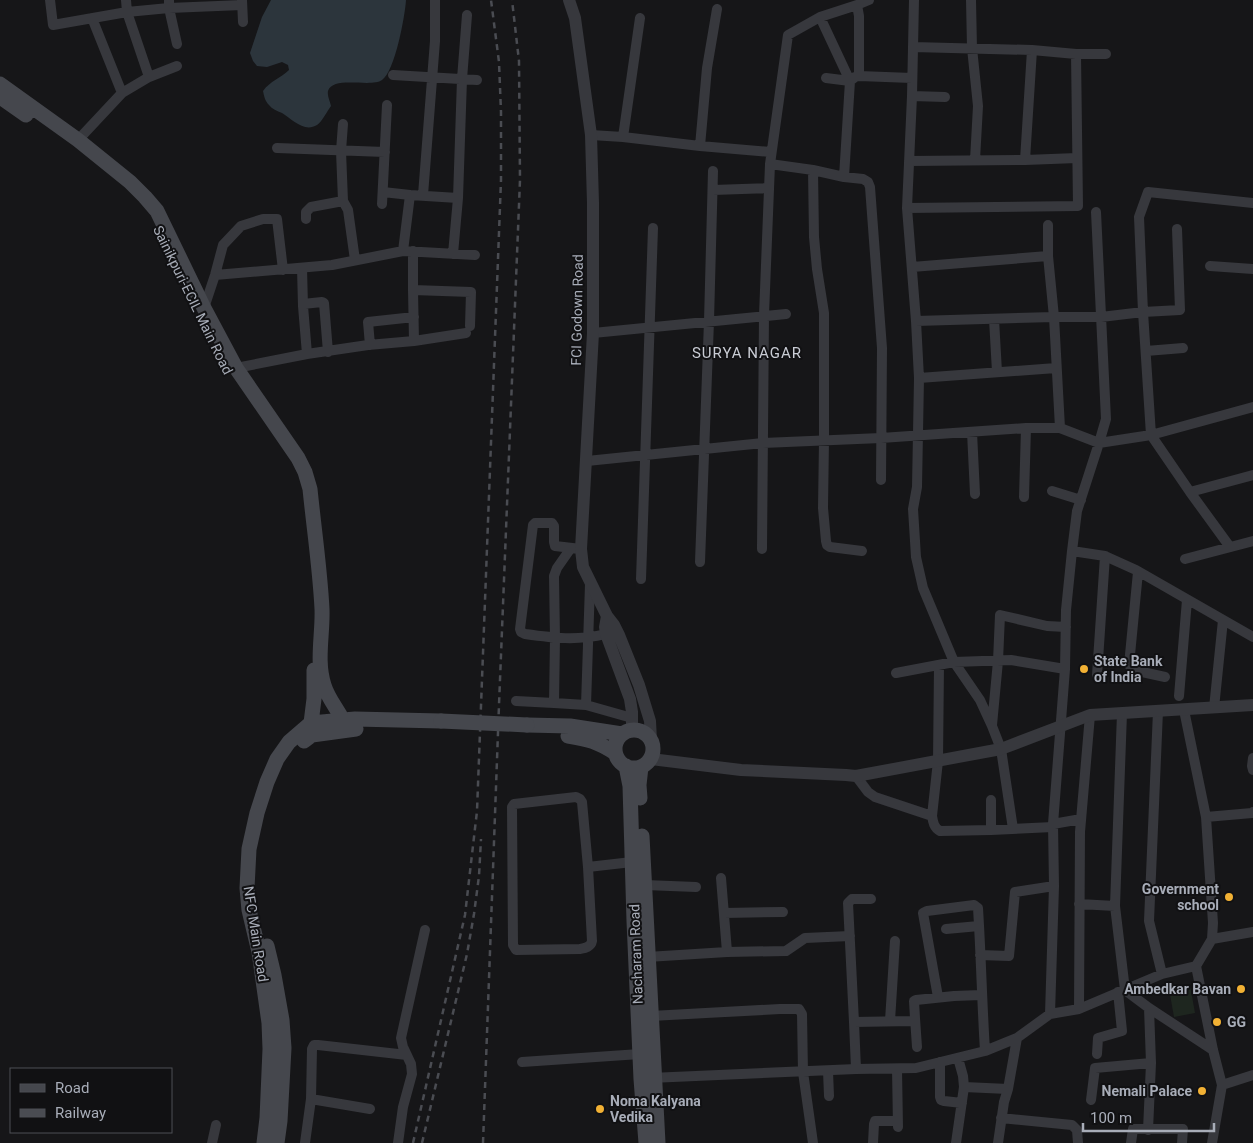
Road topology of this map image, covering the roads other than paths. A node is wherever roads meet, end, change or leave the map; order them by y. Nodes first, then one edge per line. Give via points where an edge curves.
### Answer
1 (50, 0) edge
2 (126, 0) edge
3 (435, 0) edge
4 (569, 0) edge
5 (869, 0) edge
6 (914, 0) edge
7 (972, 0) edge
8 (242, 2) edge
9 (169, 4) edge
10 (857, 5) junction
11 (717, 10) dead end
12 (127, 12) junction
13 (467, 15) dead end
14 (820, 17) junction
15 (92, 18) junction
16 (640, 18) dead end
17 (244, 22) dead end
18 (177, 44) dead end
19 (913, 47) junction
20 (972, 48) junction
21 (1032, 50) junction
22 (1076, 54) junction
23 (1106, 54) dead end
24 (177, 66) dead end
25 (393, 75) dead end
26 (150, 77) junction
27 (432, 78) junction
28 (826, 78) dead end
29 (855, 78) junction
30 (912, 78) junction
31 (462, 79) junction
32 (477, 80) dead end
33 (0, 84) edge
34 (122, 93) junction
35 (912, 96) junction
36 (0, 97) edge
37 (945, 97) dead end
38 (387, 105) dead end
39 (343, 124) dead end
40 (591, 135) junction
41 (623, 137) junction
42 (78, 140) junction
43 (700, 146) junction
44 (277, 148) dead end
45 (341, 150) junction
46 (385, 152) junction
47 (772, 152) junction
48 (1077, 158) junction
49 (974, 160) junction
50 (1025, 160) junction
51 (909, 161) junction
52 (770, 164) junction
53 (813, 170) junction
54 (713, 171) dead end
55 (844, 177) junction
56 (769, 188) junction
57 (713, 190) junction
58 (383, 192) junction
59 (410, 195) junction
60 (423, 195) junction
61 (458, 198) junction
62 (343, 201) junction
63 (1253, 203) edge
64 (382, 204) dead end
65 (907, 208) junction
66 (1096, 212) dead end
67 (306, 219) dead end
68 (1048, 225) dead end
69 (653, 228) dead end
70 (1177, 229) dead end
71 (408, 251) junction
72 (453, 254) junction
73 (475, 255) dead end
74 (1048, 256) junction
75 (354, 260) junction
76 (1210, 266) dead end
77 (912, 267) junction
78 (302, 268) junction
79 (1253, 269) edge
80 (283, 270) junction
81 (215, 275) junction
82 (413, 290) junction
83 (303, 304) junction
84 (204, 308) junction
85 (1142, 312) junction
86 (786, 314) dead end
87 (764, 316) junction
88 (414, 317) junction
89 (1054, 317) junction
90 (1101, 317) junction
91 (994, 318) junction
92 (709, 321) junction
93 (916, 321) junction
94 (650, 328) junction
95 (593, 333) junction
96 (414, 341) junction
97 (370, 345) junction
98 (1183, 348) dead end
99 (1146, 351) junction
100 (328, 352) junction
101 (307, 354) junction
102 (236, 368) junction
103 (1056, 368) junction
104 (997, 372) junction
105 (919, 378) junction
106 (1253, 406) edge
107 (1026, 428) junction
108 (1060, 428) junction
109 (972, 432) junction
110 (918, 435) junction
111 (1151, 435) junction
112 (881, 438) junction
113 (824, 440) junction
114 (763, 442) junction
115 (1099, 443) junction
116 (704, 448) junction
117 (645, 455) junction
118 (587, 461) junction
119 (1253, 476) edge
120 (881, 480) dead end
121 (1052, 491) dead end
122 (1190, 492) junction
123 (975, 494) dead end
124 (1024, 497) dead end
125 (1081, 500) junction
126 (1253, 542) edge
127 (1230, 547) junction
128 (576, 549) junction
129 (762, 550) dead end
130 (862, 550) dead end
131 (1072, 552) junction
132 (1104, 556) junction
133 (1185, 559) dead end
134 (700, 562) dead end
135 (1138, 572) junction
136 (642, 579) dead end
137 (590, 584) junction
138 (1187, 600) junction
139 (607, 616) junction
140 (1223, 620) junction
141 (1066, 627) junction
142 (606, 634) junction
143 (1253, 637) edge
144 (555, 638) junction
145 (588, 638) junction
146 (998, 661) junction
147 (954, 662) junction
148 (938, 665) junction
149 (1065, 669) junction
150 (896, 672) dead end
151 (1096, 675) dead end
152 (1164, 677) dead end
153 (1179, 696) dead end
154 (516, 701) dead end
155 (554, 703) junction
156 (586, 705) junction
157 (1253, 705) edge
158 (1214, 708) junction
159 (1184, 710) junction
160 (1158, 711) junction
161 (1122, 713) junction
162 (1090, 716) junction
163 (345, 725) junction
164 (992, 726) junction
165 (1060, 727) junction
166 (629, 728) junction
167 (311, 729) junction
168 (526, 729) junction
169 (651, 740) junction
170 (1001, 749) junction
171 (615, 753) junction
172 (1253, 758) edge
173 (938, 761) junction
174 (639, 764) junction
175 (1253, 770) edge
176 (856, 776) junction
177 (991, 800) dead end
178 (1253, 812) edge
179 (932, 816) junction
180 (1206, 817) junction
181 (1081, 819) junction
182 (1053, 826) junction
183 (1013, 829) junction
184 (991, 830) junction
185 (636, 860) junction
186 (588, 867) junction
187 (721, 878) dead end
188 (644, 885) junction
189 (1054, 886) junction
190 (696, 888) dead end
191 (871, 899) dead end
192 (1079, 904) junction
193 (1115, 906) junction
194 (783, 912) dead end
195 (724, 913) junction
196 (979, 926) junction
197 (946, 929) dead end
198 (425, 930) dead end
199 (1253, 932) edge
200 (850, 936) junction
201 (1212, 939) junction
202 (895, 941) dead end
203 (727, 952) junction
204 (980, 955) junction
205 (647, 957) junction
206 (1196, 966) junction
207 (1162, 974) junction
208 (1122, 991) junction
209 (981, 995) junction
210 (938, 997) junction
211 (1079, 1008) junction
212 (1149, 1008) junction
213 (1050, 1014) junction
214 (651, 1016) junction
215 (916, 1018) junction
216 (890, 1021) junction
217 (854, 1022) junction
218 (1017, 1038) junction
219 (917, 1047) dead end
220 (1212, 1050) junction
221 (985, 1051) junction
222 (640, 1054) junction
223 (1097, 1054) dead end
224 (407, 1055) junction
225 (958, 1058) junction
226 (522, 1062) dead end
227 (940, 1062) junction
228 (1151, 1063) junction
229 (856, 1069) junction
230 (897, 1069) junction
231 (828, 1070) junction
232 (803, 1072) junction
233 (1253, 1075) edge
234 (648, 1078) junction
235 (1222, 1085) junction
236 (964, 1087) junction
237 (1008, 1089) junction
238 (829, 1096) dead end
239 (311, 1100) junction
240 (1091, 1100) dead end
241 (962, 1103) junction
242 (370, 1109) dead end
243 (1001, 1118) junction
244 (216, 1125) dead end
245 (1148, 1130) junction
246 (212, 1143) edge
247 (264, 1143) edge
248 (277, 1143) edge
249 (305, 1143) edge
250 (398, 1143) edge
251 (646, 1143) edge
252 (658, 1143) edge
253 (812, 1143) edge
254 (873, 1143) edge
255 (956, 1143) edge
256 (998, 1143) edge
257 (1078, 1143) edge
258 (1131, 1143) edge
259 (1182, 1143) edge
260 (1212, 1143) edge

1 - 15 street via 53,25
2 - 12 street
3 - 27 street
4 - 40 street, FCI Godown Road via 575,18
5 - 10 street
6 - 19 street
7 - 20 street
8 - 9 street
8 - 17 street
9 - 12 street
9 - 18 street
10 - 14 street
10 - 29 street
11 - 43 street via 707,68
12 - 15 street
12 - 26 street
13 - 31 street
14 - 29 street
14 - 47 street via 788,35
15 - 34 street
16 - 41 street
19 - 20 street
19 - 30 street
20 - 21 street
20 - 49 street via 978,106
21 - 22 street
21 - 50 street
22 - 23 street
22 - 48 street
24 - 26 street
25 - 27 street
26 - 34 street
27 - 31 street
27 - 60 street
28 - 29 street
29 - 30 street
29 - 55 street
30 - 35 street
31 - 32 street
31 - 61 street
33 - 42 main road, Sainikpuri-ECIL Main Road
34 - 42 street
35 - 37 street
35 - 51 street
36 - 167 main road, Sainikpuri-ECIL Main Road via 74,148 151,216 227,371 299,480 305,500 313,610
38 - 46 street
39 - 45 street
40 - 41 street
40 - 95 street, FCI Godown Road
41 - 43 street
42 - 84 main road, Sainikpuri-ECIL Main Road via 130,182 157,211
43 - 47 street
44 - 45 street
45 - 46 street
45 - 62 street
46 - 58 street
47 - 52 street
48 - 50 street
48 - 65 street via 1078,206
49 - 50 street
49 - 51 street
51 - 65 street
52 - 53 street
52 - 56 street
53 - 55 street
53 - 113 street via 814,237 824,313
54 - 57 street
55 - 112 street via 863,179 870,187 882,348
56 - 57 street
56 - 87 street
57 - 92 street
58 - 59 street
58 - 64 street
59 - 60 street
59 - 71 street
60 - 61 street
61 - 72 street
62 - 67 street via 312,207 306,212
62 - 75 street via 348,210
63 - 85 street via 1148,192 1139,218
65 - 77 street
66 - 90 street
68 - 74 street
69 - 94 street
70 - 85 street via 1180,310
71 - 72 street
71 - 75 street
71 - 82 street
72 - 73 street
74 - 77 street
74 - 89 street
75 - 78 street
76 - 79 street
77 - 93 street
78 - 80 street
78 - 83 street
80 - 81 street
80 - 81 street via 278,219 263,219 241,226 223,245
81 - 84 street
82 - 88 street
82 - 96 street via 471,292 468,329
83 - 100 street via 324,303
83 - 101 street
84 - 102 main road, Sainikpuri-ECIL Main Road
85 - 90 street
85 - 99 street
86 - 87 street
87 - 92 street
87 - 114 street
88 - 96 street
88 - 97 street via 368,322
89 - 90 street
89 - 91 street
89 - 103 street
90 - 115 street via 1106,419
91 - 93 street
91 - 104 street
92 - 94 street
92 - 116 street
93 - 105 street
94 - 95 street
94 - 117 street
95 - 118 street, FCI Godown Road
96 - 97 street
97 - 100 street
98 - 99 street
99 - 111 street
100 - 101 street
101 - 102 street
102 - 163 main road, Sainikpuri-ECIL Main Road via 298,458 308,481 322,609 321,668 330,700
103 - 104 street
103 - 108 street
104 - 105 street
105 - 110 street
106 - 111 street
107 - 108 street
107 - 109 street
107 - 124 street
108 - 115 street
109 - 110 street
109 - 123 street
110 - 112 street
110 - 147 street via 917,487 912,509 916,557 923,588
111 - 115 street
111 - 122 street
112 - 113 street
112 - 120 street
113 - 114 street
113 - 130 street via 823,508 827,545
114 - 116 street
114 - 129 street
115 - 125 street
116 - 117 street
116 - 134 street
117 - 118 street
117 - 136 street
118 - 128 street, FCI Godown Road
119 - 122 street
121 - 125 street
122 - 127 street
125 - 131 street
126 - 127 street
127 - 133 street
128 - 137 street, FCI Godown Road
128 - 144 street via 557,568 554,576
128 - 144 street via 555,546 552,523 533,525 520,629 525,634
131 - 132 street
131 - 141 street
132 - 135 street
132 - 151 street
135 - 138 street
135 - 152 street via 1130,665 1133,670
137 - 139 street, FCI Godown Road
137 - 145 street
138 - 140 street
138 - 153 street
139 - 142 street
139 - 169 street, FCI Godown Road via 619,635 639,685 650,721
140 - 143 street
140 - 158 street
141 - 146 street via 1000,615
141 - 149 street
142 - 145 street
142 - 166 street via 630,699
144 - 145 street
144 - 155 street
145 - 156 street
146 - 147 street
146 - 149 street via 1012,660
146 - 164 street
147 - 148 street
147 - 164 street via 980,700
148 - 150 street
148 - 173 street
149 - 165 street
154 - 155 street
155 - 156 street
156 - 166 street
157 - 158 street
158 - 159 street
159 - 160 street
159 - 180 street
160 - 161 street
160 - 207 street via 1149,921
161 - 162 street
161 - 193 street
162 - 165 street
162 - 181 street
163 - 167 main road
163 - 168 main road, bridge
164 - 170 street
165 - 170 street
165 - 182 street
166 - 168 main road via 570,726
166 - 169 main road via 646,734
166 - 171 main road via 618,738
167 - 247 main road, NFC Main Road via 289,742 278,759 257,813 249,849 249,910 259,952 269,1024
167 - 248 main road, NFC Main Road via 294,750 275,784 257,868 256,897 282,1020 284,1048
168 - 171 main road via 585,739
169 - 174 main road via 653,749
170 - 173 street
170 - 183 street
171 - 174 main road via 621,763
172 - 175 street
173 - 176 street
173 - 179 street
174 - 176 street
174 - 185 main road, Nacharam Road
176 - 179 street via 875,797
177 - 184 street
178 - 180 street
179 - 184 street via 940,831
180 - 201 street via 1214,923
181 - 182 street
181 - 192 street
182 - 183 street
182 - 189 street
183 - 184 street
185 - 186 street
185 - 188 main road, Nacharam Road
185 - 222 main road, Nacharam Road via 634,921
186 - 186 street via 592,943 580,950 516,950 513,945 514,804 580,798
187 - 195 street
188 - 190 street
188 - 205 main road, Nacharam Road
189 - 204 street via 1015,892 1010,955
189 - 213 street
191 - 200 street via 852,899 848,903
192 - 193 street
192 - 211 street
193 - 208 street
194 - 195 street
195 - 203 street
196 - 197 street
196 - 204 street
196 - 210 street via 978,908 974,905 922,913
198 - 224 street via 401,1038
199 - 201 street
200 - 203 street via 805,938 786,951
200 - 217 street
201 - 206 street
202 - 216 street
203 - 205 street
204 - 209 street
205 - 214 main road, Nacharam Road
206 - 207 street
206 - 220 street
207 - 208 street
208 - 211 street
208 - 212 street
208 - 223 street via 1122,1031 1098,1038
209 - 210 street
209 - 221 street
210 - 215 street via 914,1001
211 - 213 street
212 - 220 street
212 - 228 street
213 - 218 street
214 - 232 street via 799,1010 802,1014
214 - 234 main road, Nacharam Road
215 - 216 street via 913,1021
215 - 219 street
216 - 217 street
217 - 229 street
218 - 221 street
218 - 237 street
220 - 235 street
221 - 225 street
222 - 226 street
222 - 234 main road, Nacharam Road
224 - 239 street via 314,1045
224 - 250 street via 412,1074 402,1107
225 - 227 street
225 - 236 street
227 - 230 street
227 - 241 street via 941,1100
228 - 240 street via 1095,1068
228 - 245 street
229 - 230 street
229 - 231 street
230 - 254 street via 898,1124 875,1121
231 - 232 street
231 - 238 street
232 - 234 street
232 - 253 street
233 - 235 street
234 - 251 main road, Nacharam Road
234 - 252 main road, Nacharam Road
235 - 260 street
236 - 237 street
236 - 241 street
237 - 243 street
239 - 242 street
239 - 249 street
241 - 255 street
243 - 256 street
243 - 257 street via 1072,1125 1077,1130
244 - 246 street
245 - 258 street via 1133,1129
245 - 259 street via 1183,1129

